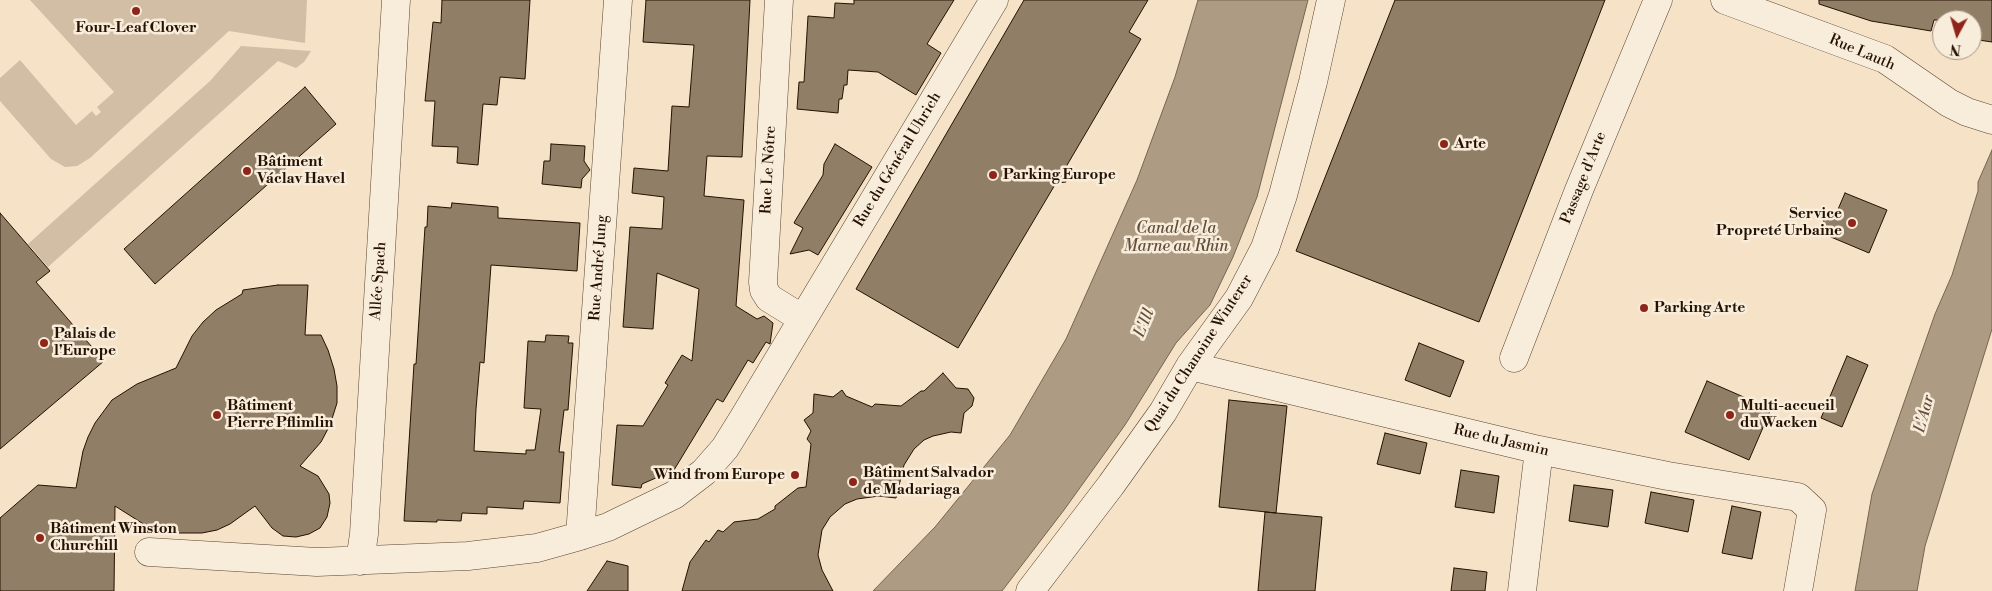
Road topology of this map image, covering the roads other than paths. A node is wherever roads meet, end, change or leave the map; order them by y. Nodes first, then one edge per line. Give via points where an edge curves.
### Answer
1 (396, 0) edge
2 (618, 0) edge
3 (779, 0) edge
4 (994, 0) edge
5 (1331, 0) edge
6 (1658, 0) edge
7 (1725, 0) edge
8 (1992, 120) edge
9 (803, 319) junction
10 (1514, 358) dead end
11 (1190, 366) junction
12 (1539, 450) junction
13 (580, 536) junction
14 (149, 552) dead end
15 (360, 561) junction
16 (1030, 591) edge
17 (1522, 591) edge
18 (1798, 591) edge

1 - 15 street, Allée Spach
2 - 13 street, Rue André Jung
3 - 9 street, Rue Le Nôtre via 763,282 769,298
4 - 9 street, Rue du Général Uhrich
5 - 11 street, Quai du Chanoine Winterer via 1313,82 1265,248 1239,298
6 - 10 street, Passage d'Arte
7 - 8 street, Rue Lauth via 1885,59 1949,103
9 - 13 street, Rue du Général Uhrich via 725,448 704,472 656,505 608,528
11 - 12 street, Rue du Jasmin
11 - 16 street, Quai du Chanoine Winterer via 1163,412
12 - 17 street
12 - 18 street, Rue du Jasmin via 1668,476 1798,497 1812,510
13 - 15 street, Rue du Général Uhrich via 537,548 498,553
14 - 15 street, Rue du Général Uhrich via 317,562

